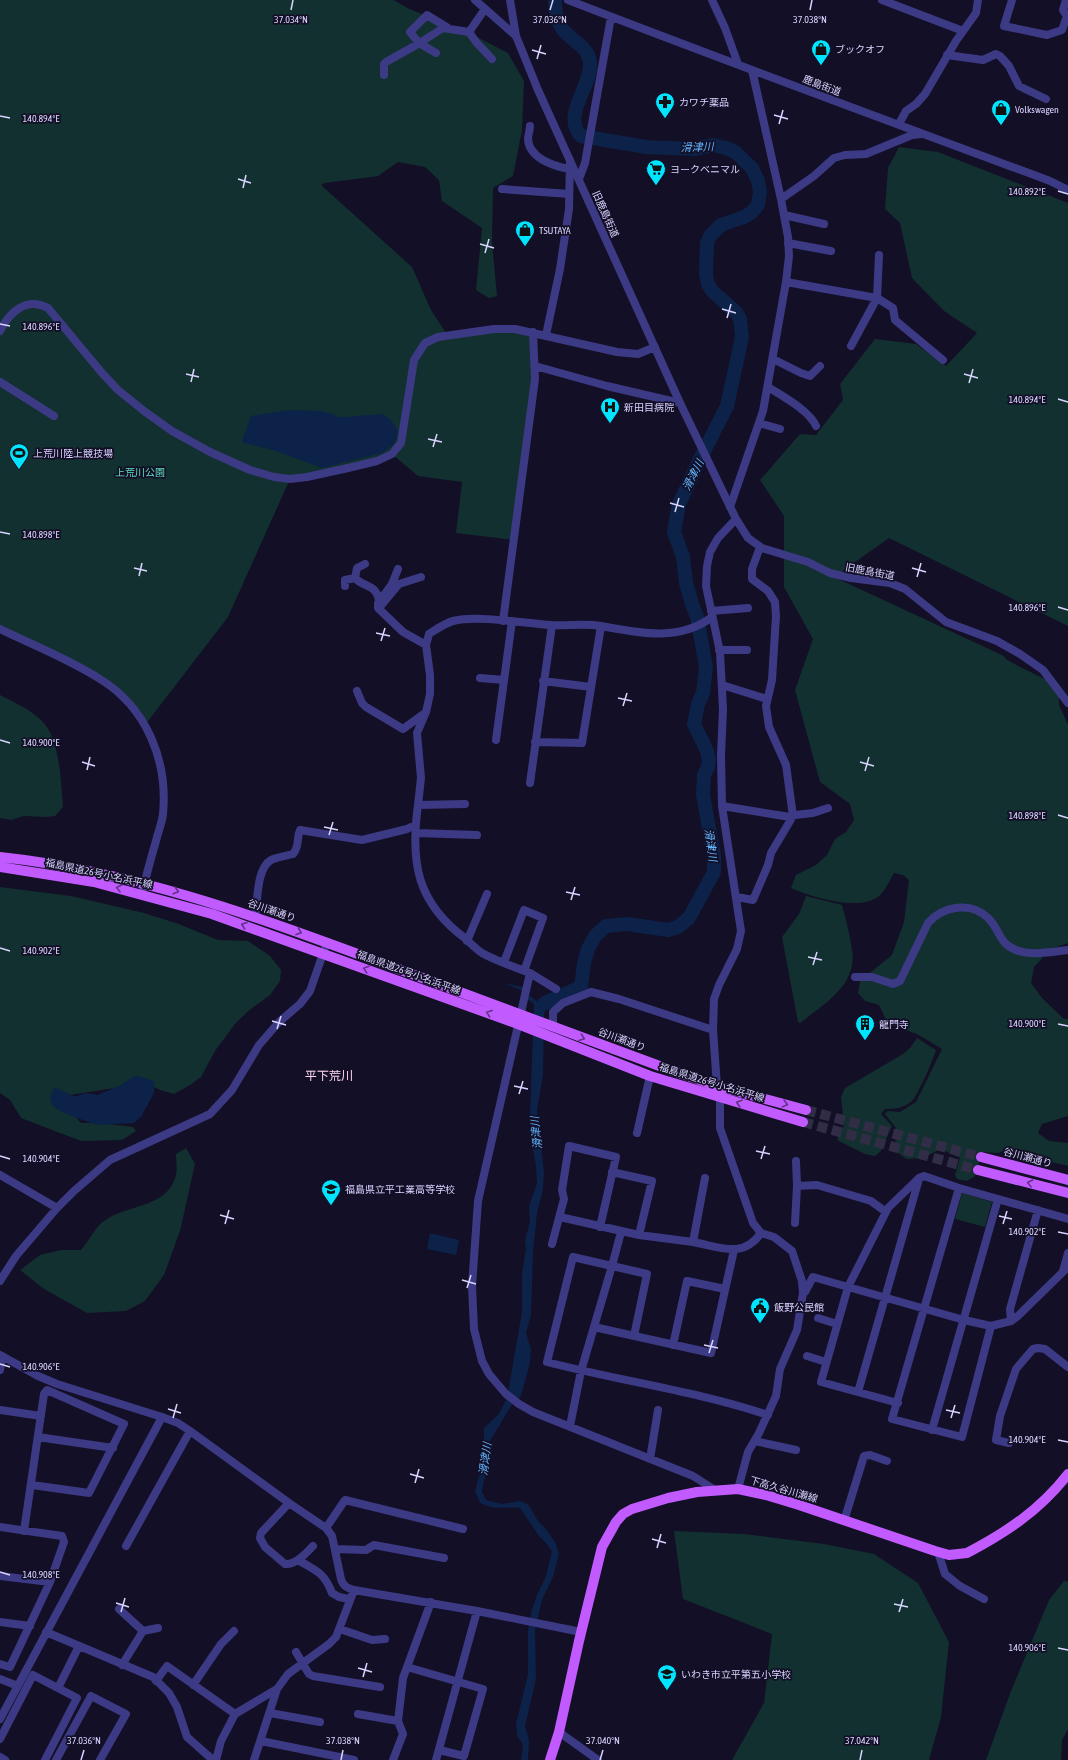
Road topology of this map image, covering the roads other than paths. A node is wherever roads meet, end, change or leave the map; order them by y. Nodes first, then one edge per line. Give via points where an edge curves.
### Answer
1 (475, 0) edge
2 (510, 0) edge
3 (568, 0) edge
4 (712, 0) edge
5 (882, 0) edge
6 (978, 0) edge
7 (1012, 0) edge
8 (1066, 0) edge
9 (485, 9) junction
10 (611, 17) junction
11 (448, 28) junction
12 (963, 31) junction
13 (469, 32) junction
14 (516, 36) junction
15 (419, 43) junction
16 (436, 53) dead end
17 (947, 56) junction
18 (492, 59) dead end
19 (738, 64) junction
20 (752, 70) junction
21 (384, 75) dead end
22 (1046, 99) dead end
23 (899, 124) junction
24 (530, 126) dead end
25 (924, 133) junction
26 (570, 160) junction
27 (569, 169) junction
28 (579, 179) junction
29 (502, 190) dead end
30 (1068, 190) edge
31 (569, 194) junction
32 (781, 198) junction
33 (784, 215) junction
34 (824, 224) dead end
35 (788, 243) junction
36 (831, 251) dead end
37 (879, 255) dead end
38 (786, 282) junction
39 (877, 298) junction
40 (0, 331) edge
41 (533, 332) junction
42 (546, 335) junction
43 (851, 346) dead end
44 (655, 347) junction
45 (773, 359) junction
46 (943, 360) dead end
47 (534, 366) junction
48 (820, 366) dead end
49 (0, 382) edge
50 (768, 387) junction
51 (680, 403) junction
52 (54, 416) dead end
53 (759, 423) junction
54 (816, 426) dead end
55 (780, 430) dead end
56 (730, 507) junction
57 (736, 519) junction
58 (760, 547) junction
59 (365, 564) dead end
60 (398, 569) dead end
61 (421, 576) dead end
62 (355, 578) junction
63 (346, 586) dead end
64 (379, 604) junction
65 (748, 608) dead end
66 (712, 614) junction
67 (503, 621) junction
68 (512, 621) junction
69 (552, 625) junction
70 (601, 626) junction
71 (0, 629) edge
72 (426, 645) junction
73 (719, 650) junction
74 (747, 650) dead end
75 (480, 678) dead end
76 (504, 680) junction
77 (543, 681) junction
78 (722, 685) junction
79 (591, 687) junction
80 (357, 691) dead end
81 (767, 699) junction
82 (1068, 703) edge
83 (426, 712) junction
84 (496, 740) dead end
85 (535, 742) junction
86 (530, 783) dead end
87 (465, 804) dead end
88 (418, 805) junction
89 (722, 806) junction
90 (828, 808) dead end
91 (793, 816) junction
92 (416, 829) junction
93 (477, 835) dead end
94 (0, 857) edge
95 (0, 867) edge
96 (143, 889) junction
97 (487, 894) dead end
98 (736, 897) junction
99 (255, 917) junction
100 (467, 941) junction
101 (326, 942) junction
102 (1068, 950) edge
103 (322, 954) junction
104 (504, 962) junction
105 (527, 972) junction
106 (855, 977) dead end
107 (556, 989) dead end
108 (523, 1021) junction
109 (549, 1028) junction
110 (713, 1030) junction
111 (650, 1076) junction
112 (717, 1086) junction
113 (720, 1097) junction
114 (806, 1110) tunnel mouth
115 (803, 1122) tunnel mouth
116 (637, 1133) dead end
117 (981, 1157) tunnel mouth
118 (796, 1161) dead end
119 (978, 1170) tunnel mouth
120 (612, 1172) junction
121 (0, 1176) edge
122 (705, 1178) dead end
123 (919, 1178) junction
124 (1068, 1180) edge
125 (797, 1186) junction
126 (959, 1188) junction
127 (1068, 1193) edge
128 (998, 1199) junction
129 (58, 1208) junction
130 (1038, 1210) junction
131 (886, 1212) junction
132 (560, 1217) junction
133 (1068, 1219) edge
134 (795, 1223) dead end
135 (600, 1227) junction
136 (621, 1232) junction
137 (762, 1233) junction
138 (638, 1235) junction
139 (693, 1242) junction
140 (552, 1244) dead end
141 (734, 1250) junction
142 (1068, 1253) edge
143 (612, 1266) junction
144 (1066, 1269) edge
145 (0, 1281) edge
146 (848, 1287) junction
147 (725, 1290) junction
148 (803, 1293) junction
149 (886, 1297) junction
150 (924, 1309) junction
151 (818, 1318) dead end
152 (964, 1320) junction
153 (1011, 1321) junction
154 (837, 1324) junction
155 (991, 1326) junction
156 (594, 1327) junction
157 (634, 1336) junction
158 (673, 1345) junction
159 (1, 1356) edge
160 (807, 1356) dead end
161 (826, 1362) junction
162 (1068, 1367) edge
163 (0, 1370) edge
164 (581, 1371) junction
165 (858, 1392) junction
166 (898, 1403) junction
167 (0, 1410) edge
168 (658, 1410) dead end
169 (768, 1415) junction
170 (41, 1416) junction
171 (162, 1417) junction
172 (570, 1426) junction
173 (932, 1430) junction
174 (190, 1431) junction
175 (38, 1437) junction
176 (755, 1441) junction
177 (1009, 1443) dead end
178 (113, 1448) junction
179 (796, 1450) dead end
180 (650, 1459) junction
181 (887, 1461) dead end
182 (1068, 1474) edge
183 (32, 1485) junction
184 (738, 1489) junction
185 (715, 1490) junction
186 (289, 1503) junction
187 (844, 1521) junction
188 (0, 1527) edge
189 (326, 1528) junction
190 (463, 1529) dead end
191 (24, 1531) junction
192 (126, 1546) dead end
193 (313, 1546) dead end
194 (335, 1548) junction
195 (938, 1552) junction
196 (444, 1558) dead end
197 (298, 1560) junction
198 (0, 1576) edge
199 (50, 1582) junction
200 (354, 1590) junction
201 (349, 1599) junction
202 (984, 1599) dead end
203 (431, 1602) junction
204 (119, 1609) dead end
205 (477, 1611) junction
206 (0, 1622) edge
207 (30, 1626) junction
208 (158, 1628) dead end
209 (340, 1629) junction
210 (143, 1631) junction
211 (234, 1631) dead end
212 (46, 1632) junction
213 (581, 1632) junction
214 (385, 1639) dead end
215 (80, 1646) junction
216 (296, 1652) dead end
217 (0, 1664) edge
218 (302, 1664) junction
219 (122, 1665) junction
220 (407, 1667) junction
221 (0, 1679) edge
222 (156, 1680) junction
223 (458, 1682) junction
224 (193, 1685) junction
225 (18, 1686) junction
226 (380, 1687) dead end
227 (58, 1688) junction
228 (277, 1689) junction
229 (270, 1713) junction
230 (235, 1714) junction
231 (358, 1714) dead end
232 (0, 1719) edge
233 (398, 1721) junction
234 (320, 1722) dead end
235 (559, 1732) junction
236 (0, 1739) edge
237 (261, 1741) junction
238 (439, 1750) junction
239 (0, 1758) edge
240 (5, 1760) edge
241 (45, 1760) edge
242 (56, 1760) edge
243 (100, 1760) edge
244 (214, 1760) edge
245 (254, 1760) edge
246 (354, 1760) edge
247 (393, 1760) edge
248 (436, 1760) edge
249 (550, 1760) edge
250 (598, 1760) edge

1 - 9 street, 旧鹿島街道
2 - 14 street
3 - 10 street, 鹿島街道
4 - 19 street
5 - 12 street
6 - 12 street via 976,13
7 - 8 street via 1004,26 1047,35 1062,30 1067,16 1063,10
9 - 13 street
9 - 14 street, 旧鹿島街道
10 - 19 street, 鹿島街道
10 - 28 street via 585,162
11 - 13 street
11 - 15 street via 438,30
11 - 15 street via 427,15 410,32
12 - 17 street
13 - 18 street
14 - 26 street, 旧鹿島街道
15 - 16 street
15 - 21 street via 386,62
17 - 22 street via 983,60 996,54 1009,66 1019,86
17 - 23 street via 925,94 906,111
19 - 20 street, 鹿島街道
20 - 23 street, 鹿島街道
20 - 32 street
23 - 25 street, 鹿島街道
24 - 27 street via 528,139 537,155 546,162
25 - 30 street, 鹿島街道
25 - 32 street via 912,135 866,154 834,158 814,176
26 - 27 street
26 - 28 street, 旧鹿島街道
27 - 31 street
28 - 44 street, 旧鹿島街道
29 - 31 street
31 - 42 street via 560,269
32 - 33 street
33 - 34 street
33 - 35 street
35 - 36 street
35 - 38 street
37 - 39 street
38 - 39 street
38 - 45 street
39 - 43 street
39 - 46 street via 893,308 895,320
40 - 41 street via 6,318 24,306 40,304 48,308 118,390 172,431 250,470 290,479 370,462 392,454 402,443 414,360 424,343 438,337 494,329
41 - 42 street
41 - 47 street
42 - 44 street via 617,352 638,354
44 - 51 street, 旧鹿島街道
45 - 48 street via 810,376
45 - 50 street
47 - 51 street
47 - 67 street via 534,386
49 - 52 street
50 - 53 street
50 - 54 street via 799,408
51 - 56 street, 旧鹿島街道
53 - 55 street
53 - 56 street
56 - 57 street, 旧鹿島街道
57 - 58 street, 旧鹿島街道 via 748,538
57 - 66 street via 718,538 710,552 706,586
58 - 81 street via 752,569 752,579 772,596 776,616 772,680
58 - 82 street, 旧鹿島街道 via 808,562 830,573 890,583 904,589 946,622 997,641 1020,654 1043,670
59 - 62 street via 357,568
60 - 64 street
61 - 64 street via 399,584
62 - 63 street via 345,580
62 - 64 street via 373,588
64 - 72 street via 403,632
65 - 66 street
66 - 70 street via 705,622 693,628 672,633 647,634
66 - 73 street
67 - 68 street
67 - 72 street via 451,621 429,634
68 - 69 street
68 - 76 street
69 - 70 street
69 - 77 street
70 - 79 street
71 - 96 street via 101,679 119,693 145,725 163,772 163,816
72 - 83 street via 430,674 430,694
73 - 74 street
73 - 78 street
75 - 76 street
76 - 84 street
77 - 79 street
77 - 85 street
78 - 81 street
78 - 89 street
79 - 85 street via 582,743
80 - 83 street via 366,707 403,729
81 - 91 street via 769,727 786,765
83 - 88 street via 417,733 421,778
85 - 86 street
87 - 88 street
88 - 92 street
89 - 91 street
89 - 98 street
90 - 91 street
91 - 98 street via 771,853 753,900
92 - 93 street
92 - 99 street via 362,840 300,830 299,844 293,854 271,860 266,865 259,879
92 - 100 street via 416,859 422,888 440,918
94 - 96 main road, 谷川瀬通り via 76,868
96 -> 95 main road, 福島県道26号小名浜平線
96 -> 99 main road, 谷川瀬通り via 194,896
103 -> 96 main road, 福島県道26号小名浜平線
97 - 100 street
98 - 110 street via 741,931 737,949 714,1000
99 -> 101 main road, 谷川瀬通り
100 - 104 street via 483,953
101 - 103 street
101 - 108 main road, 谷川瀬通り
102 - 106 street via 1028,953 1016,950 1004,943 983,914 971,908 954,907 934,916 928,923 900,981 893,984 872,977
108 -> 103 main road, 福島県道26号小名浜平線
103 - 129 street via 310,991 259,1045 232,1090 210,1114 110,1160
104 - 105 street
104 - 105 street via 524,910 543,918
105 - 107 street
105 - 108 street
108 - 109 main road, 福島県道26号小名浜平線
108 - 172 street via 478,1201 472,1286 474,1329 482,1361 498,1386 533,1412
109 - 110 street via 553,1012 563,1003 591,992
109 - 111 main road, 福島県道26号小名浜平線
109 -> 112 main road, 谷川瀬通り
110 - 112 street
111 - 113 main road, 福島県道26号小名浜平線
111 - 116 street
112 - 113 street
112 -> 114 main road, 谷川瀬通り
115 -> 113 main road, 福島県道26号小名浜平線
113 - 137 street via 720,1128 749,1214
117 - 124 main road, 谷川瀬通り
118 - 125 street
127 -> 119 main road
120 - 132 street via 616,1157 569,1146
120 - 135 street
120 - 138 street via 652,1181
121 - 129 street
122 - 139 street
123 - 126 street via 924,1176
123 - 131 street
123 - 149 street
125 - 131 street via 817,1186 871,1201
125 - 134 street
126 - 128 street
126 - 150 street
128 - 130 street
128 - 152 street
129 - 145 street via 16,1256
130 - 133 street
130 - 153 street via 1010,1309
131 - 146 street
132 - 135 street
132 - 140 street
135 - 136 street
136 - 138 street
136 - 143 street
137 - 141 street via 748,1247
137 - 148 street via 774,1237 792,1251 802,1281
138 - 139 street
139 - 141 street
141 - 147 street
142 - 144 street
143 - 156 street
143 - 157 street via 647,1274
143 - 164 street via 573,1257 547,1362
144 - 153 street via 1034,1303
146 - 148 street via 813,1277
146 - 149 street
146 - 154 street
147 - 158 street via 711,1353
147 - 158 street via 687,1281
148 - 169 street via 797,1330 782,1363 776,1396
149 - 150 street
149 - 165 street
150 - 152 street
150 - 166 street
151 - 154 street
152 - 155 street
152 - 173 street
153 - 155 street
154 - 161 street
155 - 173 street via 962,1437
156 - 157 street
156 - 164 street
157 - 158 street
159 - 163 street
159 - 171 street via 57,1384
160 - 161 street
161 - 165 street via 821,1382
162 - 177 street via 1051,1352 1038,1348 1033,1349 1016,1369 1000,1416 996,1440
164 - 169 street via 721,1400
164 - 172 street
165 - 166 street
166 - 173 street via 892,1419
167 - 170 street
168 - 180 street
169 - 176 street
170 - 175 street
170 - 178 street via 44,1394 47,1390 124,1424
171 - 174 street
171 - 212 street
172 - 180 street
174 - 186 street
174 - 192 street
175 - 178 street
175 - 183 street
176 - 179 street
176 - 184 street via 748,1452
178 - 183 street via 89,1494
180 - 185 street via 693,1476
181 - 187 street via 870,1455 864,1456
182 - 195 main road, 下高久谷川瀬線 via 1039,1507 987,1543 967,1553
183 - 191 street
184 - 185 main road, 下高久谷川瀬線
184 - 187 main road, 下高久谷川瀬線 via 766,1495
185 - 213 main road, 下高久谷川瀬線 via 668,1498 632,1509 616,1522 602,1547
186 - 189 street
186 - 197 street via 261,1533 260,1538 265,1547 285,1564
187 - 195 main road, 下高久谷川瀬線
188 - 191 street
189 - 190 street via 345,1500
189 - 194 street via 332,1536
191 - 199 street via 62,1536 64,1542
193 - 197 street
194 - 196 street via 366,1550 374,1545
194 - 200 street via 343,1584
195 - 202 street via 948,1577
197 - 201 street via 323,1576 332,1593
198 - 199 street
199 - 207 street
200 - 201 street
200 - 203 street
201 - 209 street
203 - 205 street
203 - 220 street
204 - 210 street
205 - 213 street
205 - 223 street
206 - 207 street
207 - 217 street via 10,1667
208 - 210 street
209 - 214 street via 372,1640
209 - 218 street via 329,1644
210 - 219 street
211 - 224 street via 221,1644
212 - 215 street
212 - 225 street
213 - 235 main road, 下高久谷川瀬線
215 - 219 street
215 - 227 street
216 - 218 street
218 - 226 street via 313,1676
218 - 228 street via 288,1674
219 - 222 street
220 - 223 street
220 - 233 street via 403,1678
221 - 225 street
222 - 224 street via 167,1666
222 - 244 street via 177,1707 187,1737
223 - 238 street
223 - 238 street via 483,1689 464,1756
224 - 230 street
225 - 232 street
227 - 236 street via 33,1674
227 - 241 street via 77,1698
228 - 229 street
228 - 230 street
229 - 234 street
229 - 237 street
230 - 244 street
231 - 233 street
233 - 247 street via 403,1734
235 - 249 main road, 下高久谷川瀬線
235 - 250 street
237 - 245 street
237 - 246 street
238 - 248 street
239 - 240 street
242 - 243 street via 91,1696 126,1714

